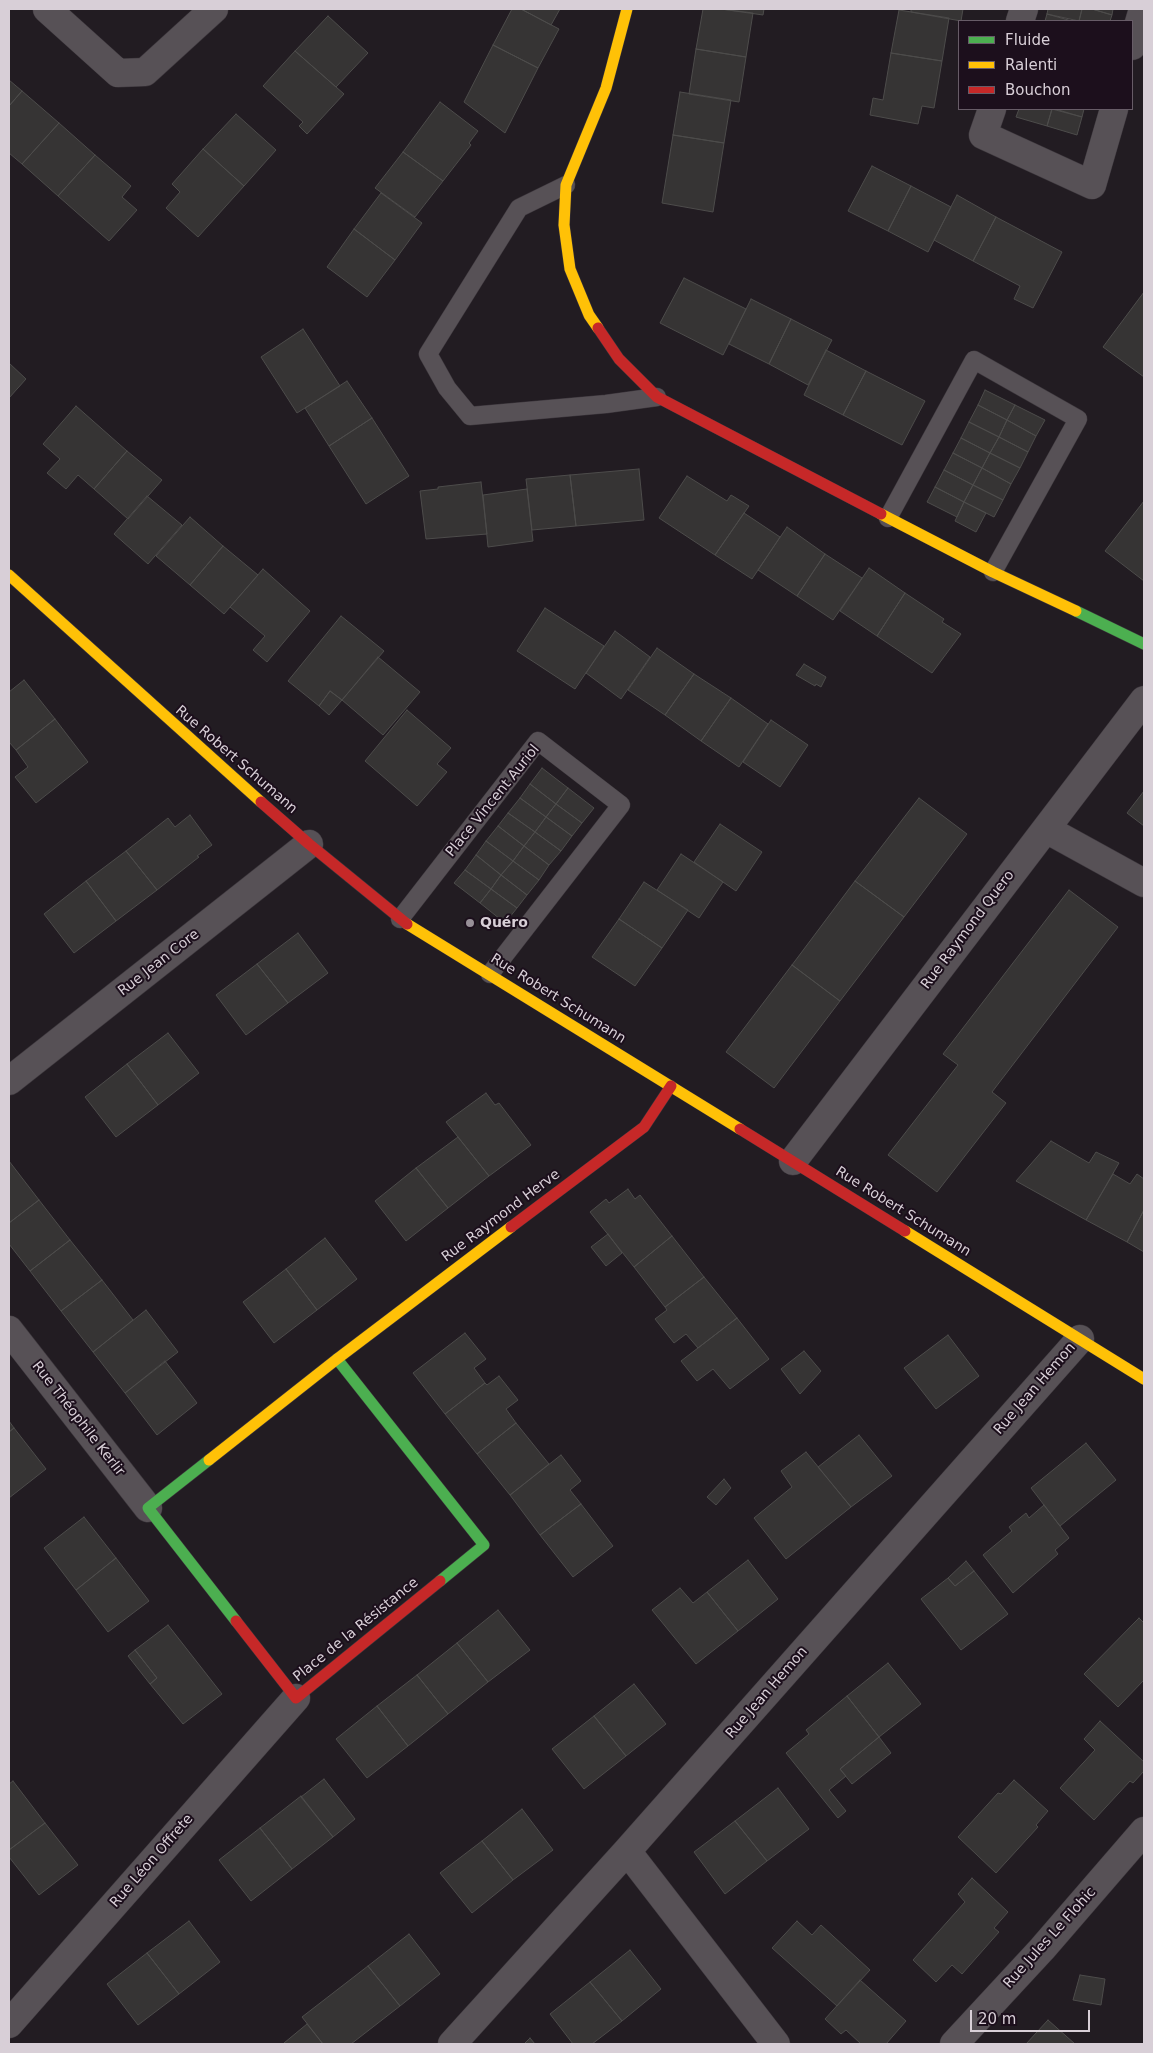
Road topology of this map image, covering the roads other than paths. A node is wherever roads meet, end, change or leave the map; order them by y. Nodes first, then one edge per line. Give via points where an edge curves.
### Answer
1 (47, 9) edge
2 (214, 9) edge
3 (627, 9) edge
4 (1142, 9) edge
5 (1133, 42) edge
6 (992, 110) edge
7 (1114, 110) edge
8 (566, 185) junction
9 (657, 397) junction
10 (888, 518) junction
11 (993, 572) junction
12 (9, 575) edge
13 (1144, 644) edge
14 (1144, 700) edge
15 (1046, 829) junction
16 (309, 844) junction
17 (1144, 883) edge
18 (400, 919) junction
19 (490, 974) junction
20 (9, 1082) edge
21 (671, 1086) junction
22 (793, 1161) junction
23 (9, 1330) edge
24 (1080, 1339) junction
25 (337, 1359) junction
26 (1144, 1379) edge
27 (148, 1508) junction
28 (296, 1698) junction
29 (1144, 1831) edge
30 (627, 1851) junction
31 (9, 2024) edge
32 (452, 2044) edge
33 (776, 2044) edge
34 (954, 2044) edge

1 - 2 street via 118,73 145,72
3 - 8 street via 606,88
4 - 5 street
6 - 7 street via 983,135 1092,185
8 - 9 street via 564,225 570,269 589,315 619,360
8 - 9 lane via 519,208 428,354 447,388 470,416
9 - 10 street
10 - 11 street
10 - 11 lane via 974,360 1078,419
11 - 13 street
12 - 16 street, Rue Robert Schumann
14 - 15 street, Rue Raymond Quero
15 - 17 street
15 - 22 street, Rue Raymond Quero
16 - 18 street, Rue Robert Schumann
16 - 20 street, Rue Jean Core
18 - 19 street, Rue Robert Schumann
18 - 19 lane, Place Vincent Auriol via 538,741 620,805
19 - 21 street, Rue Robert Schumann
21 - 22 street, Rue Robert Schumann
21 - 25 street, Rue Raymond Herve via 644,1127
22 - 24 street, Rue Robert Schumann
23 - 27 street, Rue Théophile Kerlir
24 - 26 street, Rue Robert Schumann
24 - 30 street, Rue Jean Hemon
25 - 27 street
25 - 28 street, Place de la Résistance via 484,1545
27 - 28 street, Place de la Résistance
28 - 31 street, Rue Léon Offrete
29 - 34 street, Rue Jules Le Flohic
30 - 32 street, Rue Jean Hemon
30 - 33 street

